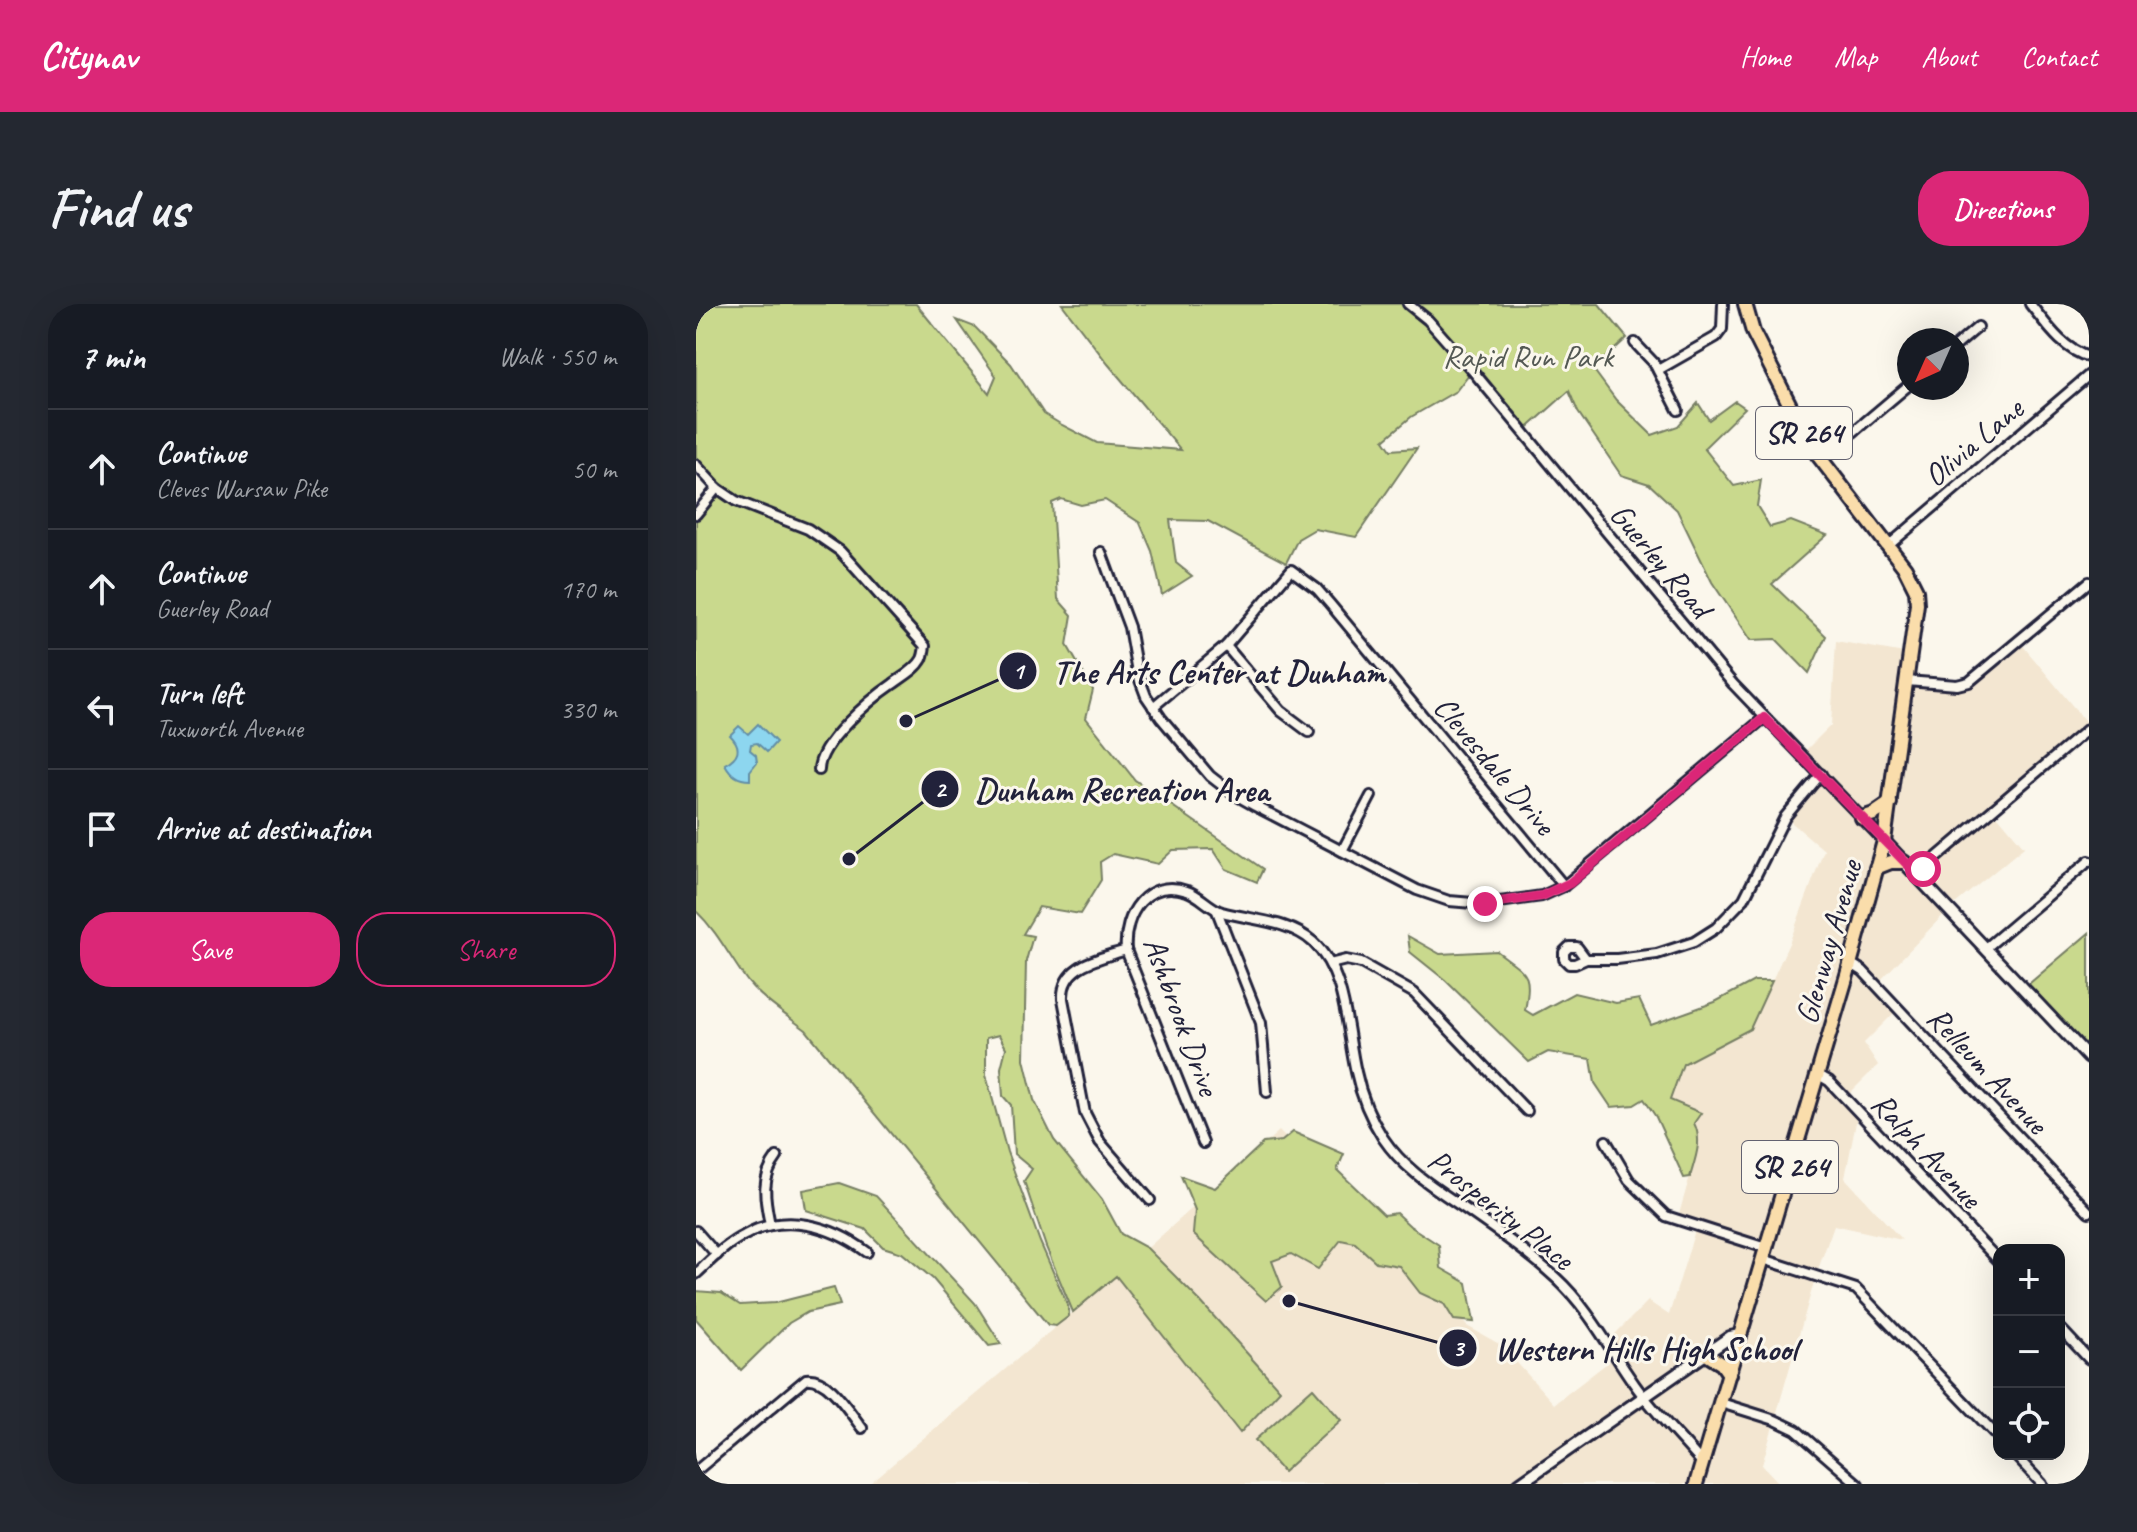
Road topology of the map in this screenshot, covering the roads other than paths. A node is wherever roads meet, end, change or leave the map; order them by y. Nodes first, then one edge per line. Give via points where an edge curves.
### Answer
1 (1408, 304) edge
2 (1723, 304) edge
3 (1745, 304) edge
4 (2030, 304) edge
5 (1978, 327) dead end
6 (1969, 335) edge
7 (1635, 343) dead end
8 (2089, 357) edge
9 (1658, 370) junction
10 (2089, 375) edge
11 (1897, 395) edge
12 (1678, 410) dead end
13 (1820, 460) junction
14 (696, 465) edge
15 (717, 488) junction
16 (696, 514) edge
17 (1888, 546) junction
18 (1101, 552) dead end
19 (2089, 582) edge
20 (1226, 646) junction
21 (1907, 681) junction
22 (1153, 707) junction
23 (1764, 718) junction
24 (2089, 728) edge
25 (1309, 732) dead end
26 (819, 770) dead end
27 (1821, 774) junction
28 (1371, 796) dead end
29 (1890, 803) junction
30 (1862, 818) junction
31 (1884, 841) junction
32 (1342, 851) junction
33 (2089, 861) edge
34 (1904, 862) junction
35 (1876, 868) junction
36 (1917, 874) junction
37 (1564, 886) junction
38 (1217, 911) junction
39 (1986, 948) junction
40 (1126, 950) junction
41 (1586, 959) dead end
42 (1850, 963) junction
43 (1330, 964) junction
44 (2089, 1058) edge
45 (1817, 1074) junction
46 (1267, 1092) dead end
47 (1527, 1111) dead end
48 (1606, 1141) dead end
49 (1203, 1143) dead end
50 (777, 1157) dead end
51 (1150, 1200) dead end
52 (2089, 1212) edge
53 (770, 1225) junction
54 (696, 1231) edge
55 (867, 1252) dead end
56 (1764, 1254) junction
57 (717, 1255) junction
58 (1993, 1255) edge
59 (696, 1274) edge
60 (2065, 1333) edge
61 (1740, 1335) junction
62 (1706, 1354) junction
63 (2089, 1359) edge
64 (1729, 1374) junction
65 (1644, 1397) junction
66 (1721, 1403) junction
67 (862, 1428) dead end
68 (1993, 1432) edge
69 (2020, 1460) edge
70 (1702, 1463) junction
71 (696, 1471) edge
72 (1698, 1483) edge
73 (1519, 1484) edge
74 (1858, 1484) edge
75 (2042, 1484) edge

1 - 23 street, Guerley Road via 1464,360
2 - 9 street via 1722,329 1716,337
3 - 13 main road, Glenway Avenue / SR 264 via 1760,347
4 - 8 street via 2061,341
5 - 6 street
7 - 9 street
9 - 12 street
10 - 17 street, Olivia Lane
11 - 13 street
13 - 17 main road, Glenway Avenue / SR 264
14 - 15 street
15 - 16 street
15 - 26 street via 747,507 808,529 840,551 925,646 913,669 835,738
17 - 21 main road, Glenway Avenue / SR 264 via 1913,580 1917,598
18 - 22 street via 1129,627 1141,685
19 - 21 street via 1972,680 1957,685
20 - 22 street
20 - 25 street via 1281,711
20 - 37 street, Clevesdale Drive via 1291,570 1330,604
21 - 29 main road, Glenway Avenue / SR 264
22 - 32 street via 1220,785
23 - 27 street, Guerley Road
23 - 37 street
24 - 36 street
27 - 30 street, Guerley Road
27 - 41 street via 1785,817 1744,899 1716,928 1657,954
28 - 32 street
29 - 30 main road
29 - 31 main road, Glenway Avenue / SR 264
30 - 31 street, Guerley Road
31 - 34 street
31 - 35 main road, Glenway Avenue / SR 264
32 - 37 street via 1417,890 1461,903 1542,896
33 - 39 street
34 - 35 main road
34 - 36 street
35 - 42 main road, Glenway Avenue / SR 264
36 - 39 street
38 - 40 street, Ashbrook Drive via 1184,890 1153,893 1130,914
38 - 43 street, Ashbrook Drive via 1302,934
38 - 46 street via 1261,1023
39 - 44 street
40 - 49 street, Ashbrook Drive
40 - 51 street via 1074,970 1063,986 1063,999 1085,1113 1100,1142
42 - 45 main road, Glenway Avenue / SR 264
42 - 52 street, Relleum Avenue
43 - 47 street via 1361,963 1414,993
43 - 65 street, Prosperity Place via 1360,1088 1383,1138 1418,1176 1563,1285
45 - 56 main road, Glenway Avenue / SR 264
45 - 58 street, Ralph Avenue
48 - 56 street via 1629,1180 1666,1216
50 - 53 street via 765,1181
53 - 55 street via 817,1227 849,1238
53 - 57 street via 743,1235
54 - 57 street
56 - 61 main road, Glenway Avenue / SR 264
56 - 68 street via 1856,1289
57 - 59 street
60 - 63 street
61 - 62 street
61 - 64 main road, Glenway Avenue / SR 264
62 - 64 main road
62 - 65 street
64 - 66 main road, Glenway Avenue / SR 264
65 - 70 street, Prosperity Place
65 - 73 street
66 - 70 main road, Glenway Avenue / SR 264
66 - 74 street via 1796,1430
67 - 71 street via 825,1384 806,1379
69 - 75 street
70 - 72 main road, Glenway Avenue / SR 264

